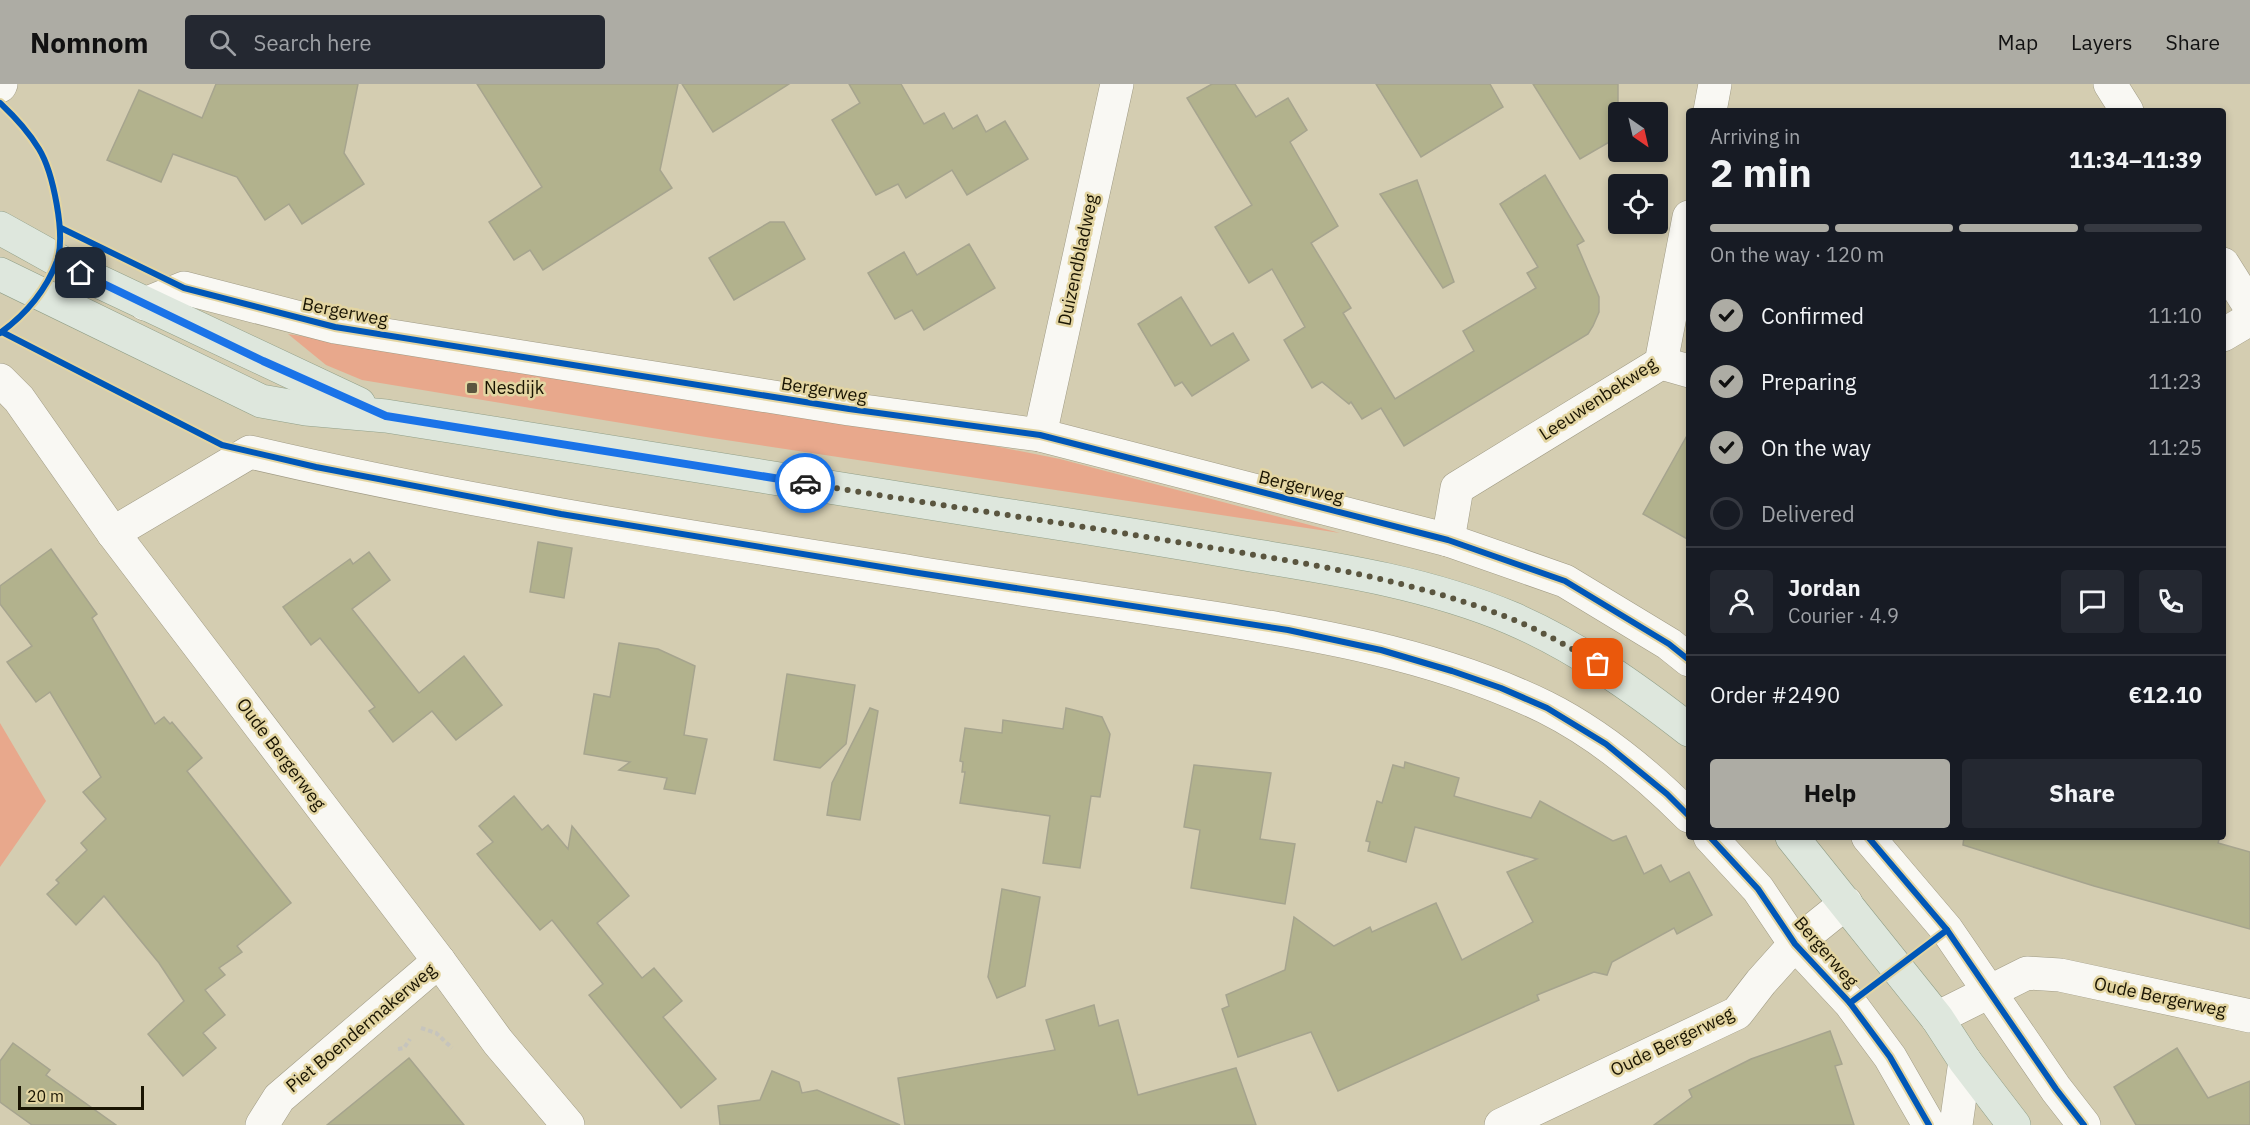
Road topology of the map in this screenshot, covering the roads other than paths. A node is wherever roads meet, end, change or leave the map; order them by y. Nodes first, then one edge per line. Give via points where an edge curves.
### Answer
1 (1117, 84) edge
2 (1715, 84) edge
3 (2110, 84) edge
4 (1711, 108) edge
5 (2125, 108) edge
6 (0, 228) edge
7 (1686, 249) edge
8 (2226, 269) edge
9 (0, 274) edge
10 (145, 304) junction
11 (2250, 307) edge
12 (2250, 319) edge
13 (2226, 334) edge
14 (1675, 367) edge
15 (0, 380) edge
16 (386, 416) junction
17 (1040, 435) junction
18 (113, 533) junction
19 (1448, 540) junction
20 (1686, 658) edge
21 (1686, 728) edge
22 (1686, 813) edge
23 (1713, 840) edge
24 (1794, 840) edge
25 (1871, 840) edge
26 (1846, 903) junction
27 (1796, 944) junction
28 (440, 961) junction
29 (1990, 990) junction
30 (2250, 1016) edge
31 (1937, 1018) junction
32 (1965, 1061) junction
33 (262, 1125) edge
34 (568, 1125) edge
35 (1501, 1125) edge
36 (1929, 1125) edge
37 (1956, 1125) edge
38 (2014, 1125) edge
39 (2084, 1125) edge

1 - 17 street, Duizendbladweg
2 - 4 street
3 - 5 street
6 - 10 main road
7 - 14 street, Leeuwenbekweg
8 - 11 street
9 - 16 main road via 261,400 306,409
10 - 16 main road
10 - 17 street, Bergerweg via 184,288 335,327 849,409
12 - 13 street
14 - 19 street, Leeuwenbekweg via 1458,488
15 - 18 street, Oude Bergerweg via 19,399
16 - 21 main road via 1142,536 1395,581 1511,618 1562,643
17 - 19 street, Bergerweg
18 - 22 street via 250,452 561,514 1288,630 1452,670 1547,708 1606,744
18 - 28 street, Oude Bergerweg
19 - 20 street, Bergerweg via 1564,581
23 - 27 street, Bergerweg via 1758,889
24 - 26 main road
25 - 29 street via 1947,930
26 - 27 street, Oude Bergerweg
26 - 31 main road
27 - 35 street, Oude Bergerweg via 1737,1013
27 - 36 street, Bergerweg via 1850,1003 1890,1057
28 - 33 street, Piet Boendermakerweg via 279,1098
28 - 34 street, Oude Bergerweg via 498,1042
29 - 30 street, Oude Bergerweg via 2027,974 2060,975
29 - 31 street, Oude Bergerweg
29 - 39 street
31 - 32 main road
32 - 37 street
32 - 38 main road

